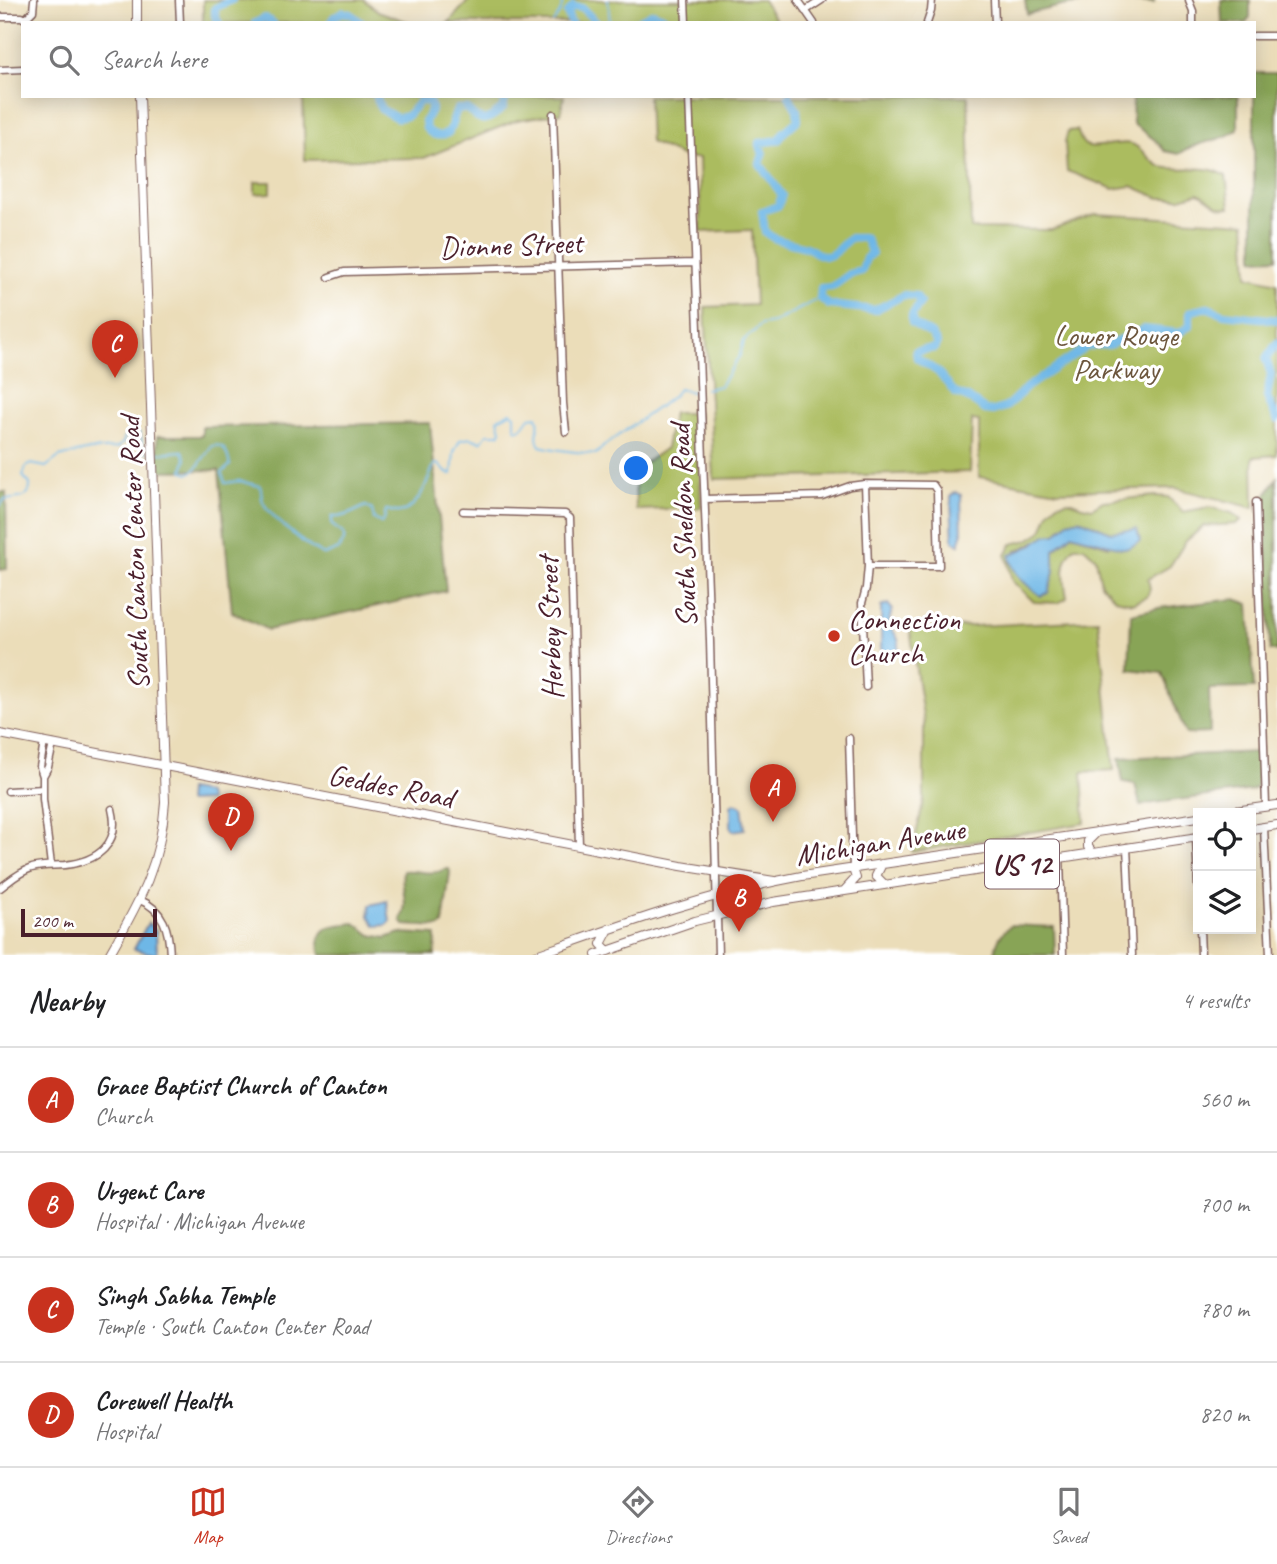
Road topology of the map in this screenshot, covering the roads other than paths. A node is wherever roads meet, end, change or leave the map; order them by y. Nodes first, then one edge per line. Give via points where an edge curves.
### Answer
1 (34, 0) edge
2 (137, 0) edge
3 (179, 0) edge
4 (685, 0) edge
5 (798, 0) edge
6 (822, 0) edge
7 (932, 0) edge
8 (994, 0) edge
9 (1189, 1) edge
10 (805, 11) junction
11 (0, 17) edge
12 (28, 21) edge
13 (137, 21) edge
14 (180, 21) edge
15 (686, 21) edge
16 (812, 21) edge
17 (928, 21) edge
18 (995, 21) edge
19 (1193, 21) edge
20 (1256, 36) edge
21 (1277, 36) edge
22 (21, 69) edge
23 (0, 70) edge
24 (140, 98) edge
25 (689, 98) edge
26 (554, 114) dead end
27 (695, 263) junction
28 (559, 266) junction
29 (329, 277) dead end
30 (566, 432) dead end
31 (865, 484) junction
32 (705, 499) junction
33 (1256, 502) dead end
34 (463, 511) dead end
35 (868, 566) junction
36 (866, 687) dead end
37 (0, 734) edge
38 (849, 738) dead end
39 (48, 743) junction
40 (164, 766) junction
41 (43, 789) junction
42 (8, 791) dead end
43 (1277, 805) edge
44 (1266, 806) junction
45 (1253, 808) edge
46 (112, 809) dead end
47 (1193, 818) edge
48 (1277, 825) edge
49 (1264, 827) junction
50 (1256, 828) edge
51 (1097, 832) junction
52 (1193, 838) edge
53 (579, 846) junction
54 (1127, 847) junction
55 (1093, 853) junction
56 (1060, 858) junction
57 (882, 864) junction
58 (51, 865) junction
59 (853, 869) junction
60 (716, 872) junction
61 (774, 881) junction
62 (884, 884) junction
63 (0, 888) edge
64 (845, 890) junction
65 (716, 894) junction
66 (140, 900) junction
67 (717, 915) junction
68 (609, 929) junction
69 (1200, 934) edge
70 (559, 947) junction
71 (608, 951) junction
72 (568, 954) edge
73 (109, 955) edge
74 (170, 955) edge
75 (536, 955) edge
76 (596, 955) edge
77 (718, 955) edge
78 (1062, 955) edge
79 (1132, 955) edge
80 (1201, 955) edge
81 (1270, 955) edge

1 - 12 street
2 - 13 main road
3 - 14 street
4 - 15 street
5 - 10 street
6 - 10 street
7 - 17 street
8 - 18 street
9 - 19 street
10 - 16 street
11 - 12 street via 19,16
20 - 21 street
22 - 23 street
24 - 40 main road, South Canton Center Road
25 - 27 street, South Sheldon Road
26 - 28 street
27 - 28 street, Dionne Street
27 - 32 street, South Sheldon Road
28 - 29 street, Dionne Street via 344,272
28 - 30 street
31 - 32 street via 822,496
31 - 35 street
31 - 35 street via 933,485 937,491 939,566
32 - 60 street, South Sheldon Road
33 - 44 street
34 - 53 street, Herbey Street via 569,515
35 - 36 street via 862,603
37 - 39 main road, Geddes Road
38 - 59 street
39 - 40 main road, Geddes Road
39 - 41 street
40 - 53 main road, Geddes Road
40 - 66 main road, South Canton Center Road via 162,837
41 - 42 street
41 - 58 street
43 - 44 main road
44 - 45 main road
46 - 58 street via 115,820 109,845 100,854 72,864
47 - 51 main road, Michigan Avenue / US 12
48 - 49 main road
49 - 50 main road
49 - 81 street
51 - 55 main road via 1088,841
51 - 57 main road, Michigan Avenue / US 12
52 - 54 main road, Michigan Avenue / US 12
53 - 60 main road, Geddes Road
54 - 55 main road, Michigan Avenue / US 12
54 - 79 street
55 - 56 main road, Michigan Avenue / US 12
56 - 62 main road, Michigan Avenue / US 12
56 - 78 street
57 - 59 main road, Michigan Avenue / US 12
57 - 62 main road via 876,876
58 - 63 street via 24,871
59 - 61 main road, Michigan Avenue / US 12
59 - 64 main road via 856,878
60 - 61 main road, Geddes Road
60 - 65 street, South Sheldon Road
61 - 65 main road, Michigan Avenue / US 12
62 - 64 main road, Michigan Avenue / US 12
64 - 67 main road, Michigan Avenue / US 12
65 - 67 street, South Sheldon Road
65 - 68 main road, Michigan Avenue / US 12
66 - 73 main road, South Canton Center Road
66 - 74 street via 154,907 164,920
67 - 71 main road, Michigan Avenue / US 12
67 - 77 street, South Sheldon Road
68 - 70 main road, Michigan Avenue / US 12
68 - 71 main road via 601,944
69 - 80 street
70 - 72 main road
70 - 75 main road, Michigan Avenue / US 12
71 - 76 main road, Michigan Avenue / US 12

